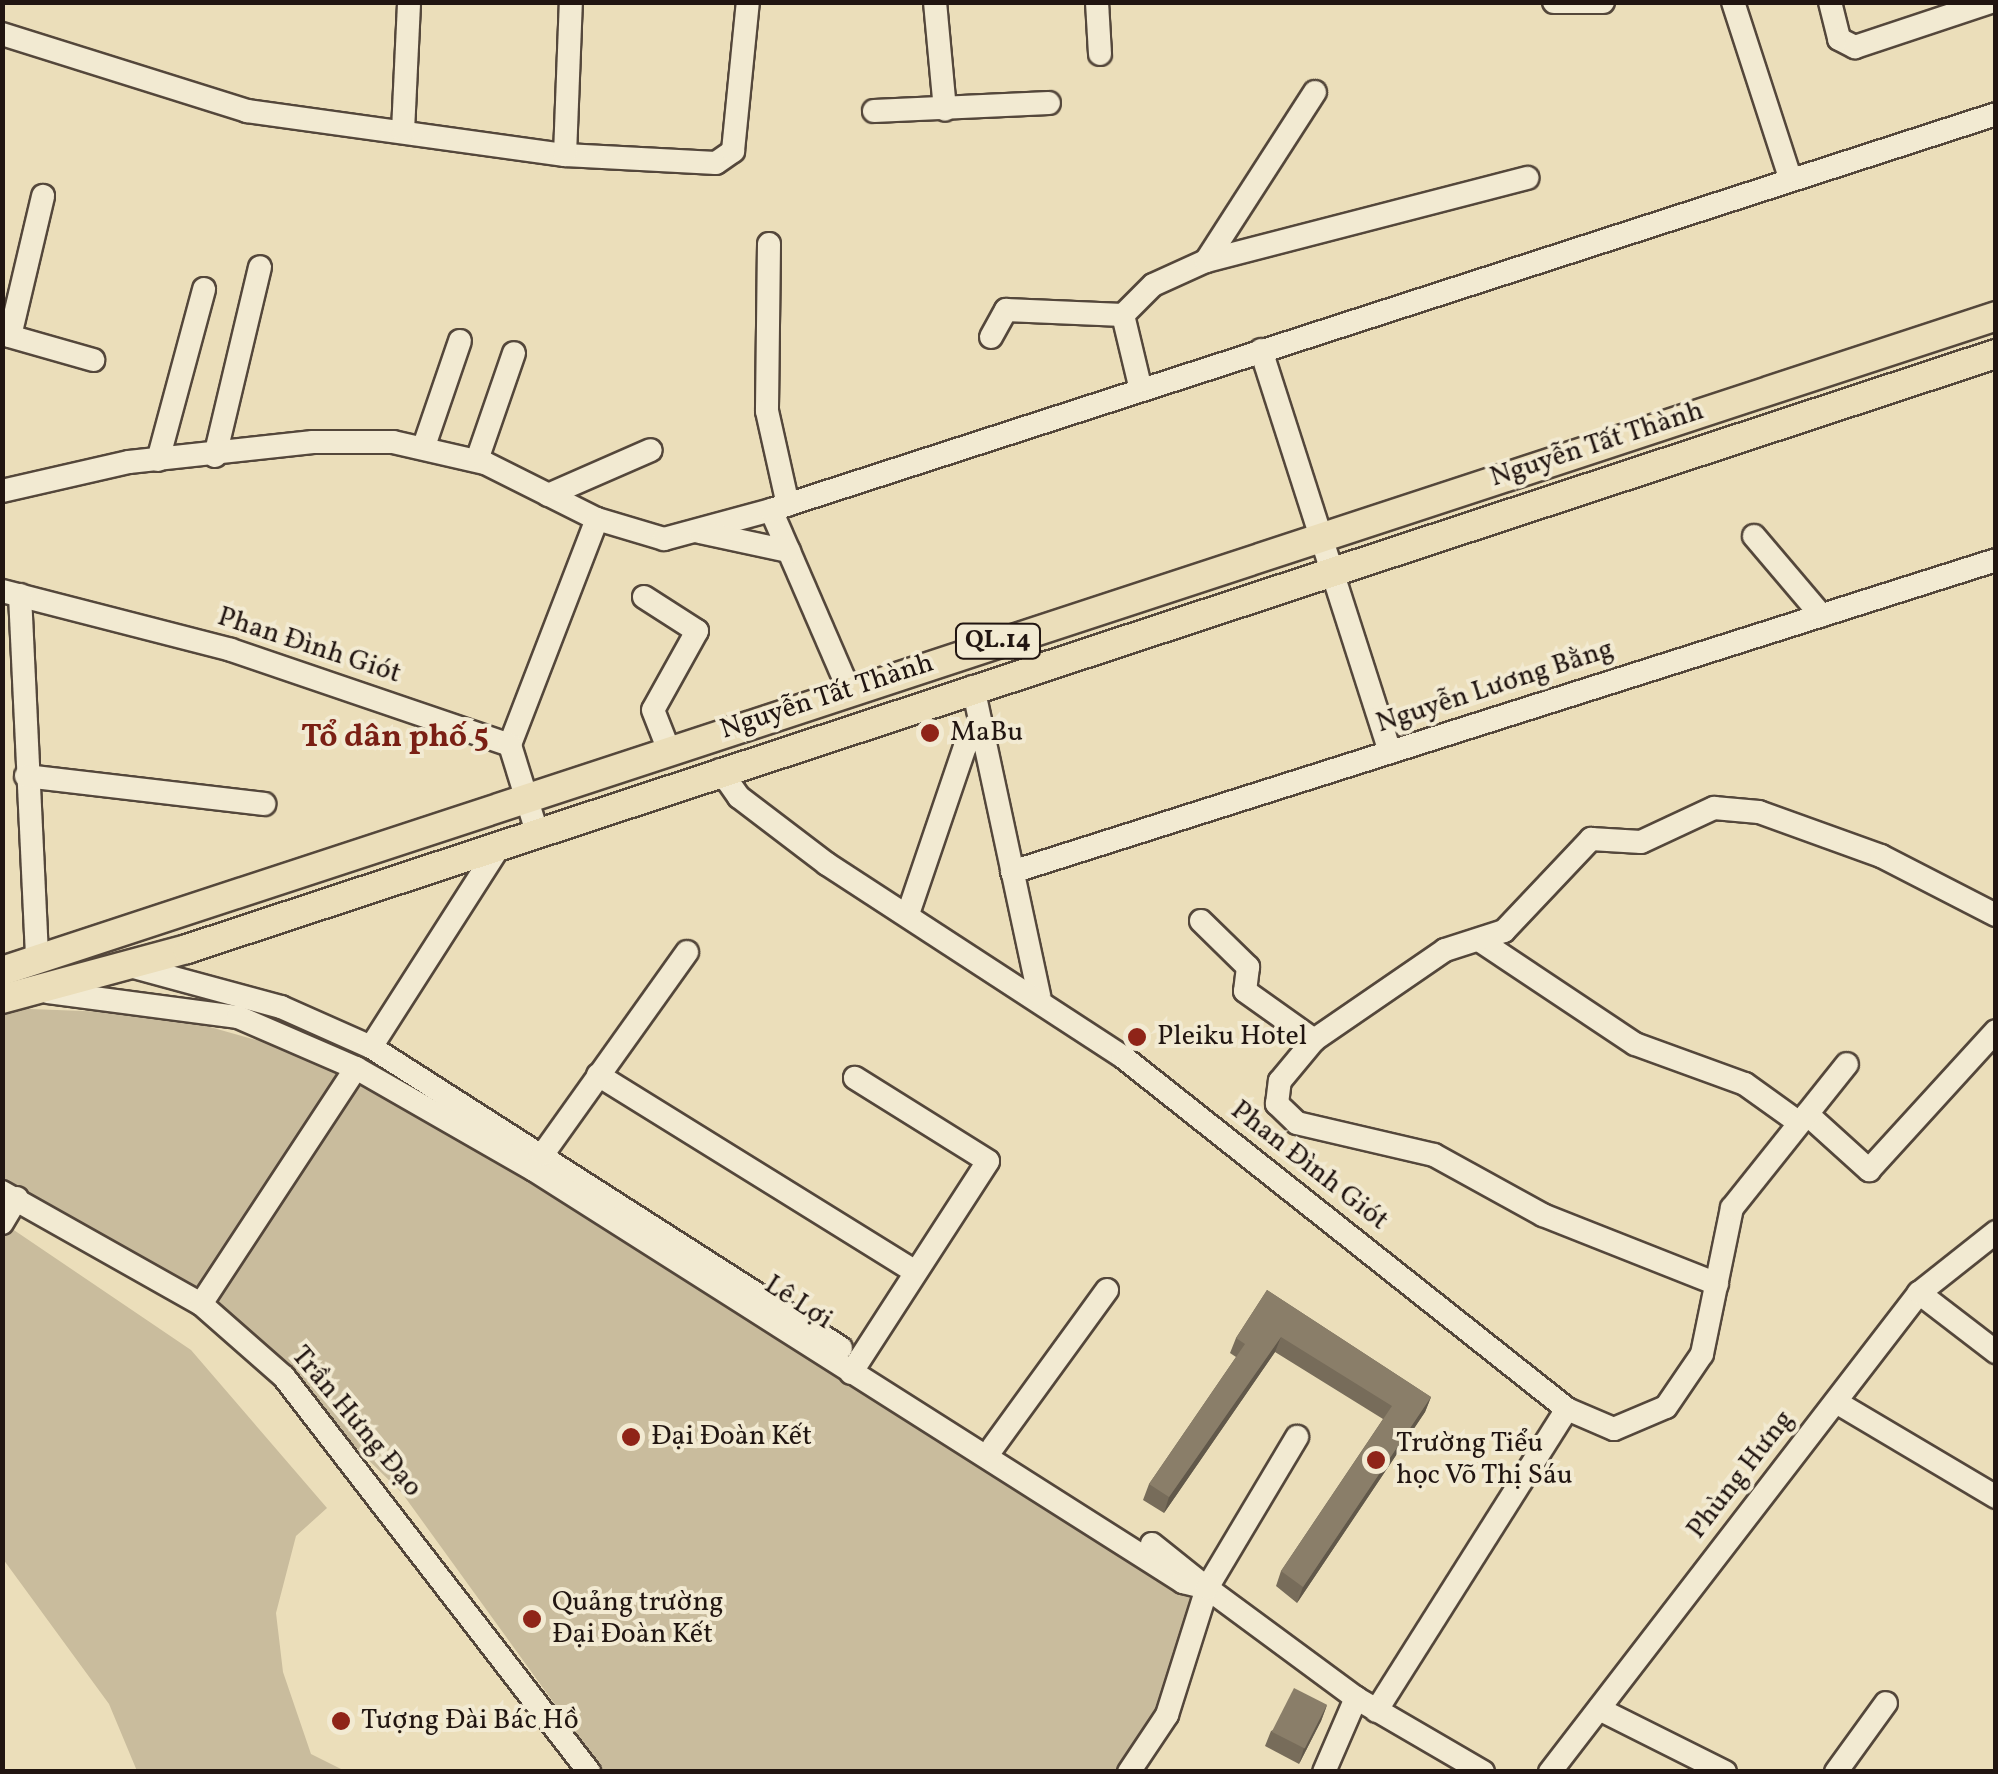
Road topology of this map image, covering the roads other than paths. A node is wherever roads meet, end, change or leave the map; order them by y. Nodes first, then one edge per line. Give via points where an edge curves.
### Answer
1 (409, 2) edge
2 (571, 2) edge
3 (748, 2) edge
4 (935, 2) edge
5 (1096, 2) edge
6 (1554, 2) edge
7 (1603, 2) edge
8 (1733, 2) edge
9 (1830, 2) edge
10 (1990, 2) edge
11 (2, 34) edge
12 (1100, 54) dead end
13 (1315, 92) dead end
14 (1049, 103) dead end
15 (946, 110) junction
16 (874, 111) dead end
17 (1996, 114) edge
18 (403, 131) junction
19 (565, 155) junction
20 (1527, 178) dead end
21 (1790, 180) junction
22 (43, 196) dead end
23 (770, 244) dead end
24 (1206, 261) junction
25 (260, 267) dead end
26 (204, 290) dead end
27 (1123, 315) junction
28 (1996, 316) edge
29 (6, 335) edge
30 (991, 338) dead end
31 (460, 341) dead end
32 (1261, 350) junction
33 (514, 354) dead end
34 (1996, 354) edge
35 (93, 360) dead end
36 (1141, 390) junction
37 (424, 446) junction
38 (651, 450) dead end
39 (215, 456) junction
40 (158, 460) junction
41 (476, 460) junction
42 (2, 491) edge
43 (548, 495) junction
44 (780, 508) junction
45 (598, 519) junction
46 (697, 531) junction
47 (1320, 534) junction
48 (1754, 536) dead end
49 (790, 552) junction
50 (1996, 560) edge
51 (1332, 572) junction
52 (11, 593) edge
53 (644, 597) dead end
54 (1821, 615) junction
55 (973, 686) junction
56 (849, 690) junction
57 (981, 726) junction
58 (510, 745) junction
59 (668, 748) junction
60 (1390, 752) junction
61 (720, 770) junction
62 (26, 776) junction
63 (526, 796) junction
64 (264, 804) dead end
65 (536, 828) junction
66 (507, 838) junction
67 (1012, 872) junction
68 (908, 914) junction
69 (1996, 915) edge
70 (1201, 920) dead end
71 (1479, 940) junction
72 (688, 952) dead end
73 (64, 953) junction
74 (37, 961) junction
75 (120, 964) junction
76 (2, 972) edge
77 (36, 991) junction
78 (1038, 996) junction
79 (2, 999) edge
80 (1996, 1032) edge
81 (1314, 1040) junction
82 (371, 1047) junction
83 (1847, 1064) dead end
84 (356, 1068) junction
85 (598, 1075) junction
86 (855, 1078) dead end
87 (1802, 1118) junction
88 (543, 1154) junction
89 (10, 1195) edge
90 (2, 1223) edge
91 (1996, 1232) edge
92 (914, 1271) junction
93 (1717, 1284) junction
94 (1107, 1290) dead end
95 (1918, 1293) junction
96 (200, 1304) junction
97 (1996, 1352) edge
98 (855, 1366) junction
99 (1836, 1402) junction
100 (1567, 1409) junction
101 (1297, 1437) dead end
102 (994, 1446) junction
103 (1996, 1498) edge
104 (1207, 1588) junction
105 (1356, 1698) junction
106 (1886, 1702) dead end
107 (1598, 1709) junction
108 (1376, 1711) junction
109 (1470, 1769) edge
110 (590, 1772) edge
111 (1129, 1772) edge
112 (1324, 1772) edge
113 (1550, 1772) edge
114 (1724, 1772) edge
115 (1836, 1772) edge

1 - 18 street
2 - 19 street
3 - 19 street via 727,158
4 - 15 street
5 - 12 street
6 - 7 street
8 - 21 street
9 - 10 street via 1840,39 1855,46
11 - 18 street via 198,100
13 - 24 street
14 - 15 street
15 - 16 street
17 - 21 street
18 - 19 street
20 - 24 street
21 - 32 street
22 - 29 street
23 - 44 street via 767,411
24 - 27 street via 1153,286
25 - 39 street
26 - 40 street
27 - 30 street via 1006,310
27 - 36 street
28 - 47 main road, Nguyễn Tất Thành / QL.14
29 - 35 street
31 - 37 street
32 - 36 street
32 - 47 street
33 - 41 street
34 - 51 main road, Nguyễn Tất Thành / QL.14
36 - 44 street
37 - 39 street via 328,442
37 - 41 street
38 - 43 street
39 - 40 street
40 - 42 street
41 - 43 street
43 - 45 street
44 - 46 street
44 - 49 street
45 - 46 street via 650,539
45 - 58 street
46 - 49 street
47 - 51 street
47 - 56 main road, Nguyễn Tất Thành / QL.14
48 - 54 street
49 - 56 street
50 - 54 street, Nguyễn Lương Bằng
51 - 55 main road, Nguyễn Tất Thành / QL.14
51 - 60 street
52 - 58 street, Phan Đình Giót via 231,650
52 - 62 street
53 - 59 street via 697,630 652,710
54 - 60 street, Nguyễn Lương Bằng
55 - 57 street
55 - 61 main road, Nguyễn Tất Thành / QL.14
56 - 59 main road, Nguyễn Tất Thành / QL.14
57 - 67 street
57 - 68 street via 961,757
58 - 63 street
59 - 63 main road, Nguyễn Tất Thành / QL.14
60 - 67 street, Nguyễn Lương Bằng
61 - 65 main road, Nguyễn Tất Thành / QL.14
61 - 68 street, Phan Đình Giót via 739,797
62 - 64 street
62 - 74 street
63 - 65 street
63 - 73 main road, Nguyễn Tất Thành / QL.14
65 - 66 main road, Nguyễn Tất Thành / QL.14
66 - 75 main road, Nguyễn Tất Thành / QL.14
66 - 82 street
67 - 78 street
68 - 78 street, Phan Đình Giót
69 - 71 street via 1881,856 1728,806 1640,842 1591,839 1513,924
70 - 81 street via 1248,966 1245,991
71 - 81 street via 1445,950
71 - 87 street via 1635,1044 1745,1084
72 - 85 street
73 - 74 main road, Nguyễn Tất Thành / QL.14
73 - 75 main road
74 - 76 main road, Nguyễn Tất Thành / QL.14
75 - 77 main road, Nguyễn Tất Thành / QL.14
75 - 82 street via 281,1007
77 - 79 main road, Nguyễn Tất Thành / QL.14
77 - 84 street, Lê Lợi via 238,1017
78 - 100 street, Phan Đình Giót
80 - 87 street via 1869,1170
81 - 93 street via 1277,1090 1277,1104 1297,1123 1434,1155 1544,1214
82 - 88 street
83 - 87 street, Phan Đình Giót
84 - 96 street
84 - 98 street, Lê Lợi
85 - 88 street
85 - 92 street
86 - 92 street via 988,1161
87 - 93 street, Phan Đình Giót via 1726,1219
88 - 98 street
89 - 90 street
89 - 96 street, Trần Hưng Đạo
91 - 95 street, Phùng Hưng
92 - 98 street
93 - 100 street, Phan Đình Giót via 1702,1354 1660,1414 1614,1429
94 - 102 street
95 - 97 street
95 - 99 street, Phùng Hưng
96 - 110 street, Trần Hưng Đạo via 338,1438
98 - 102 street
98 - 104 street, Lê Lợi via 1183,1582
99 - 103 street
99 - 107 street, Phùng Hưng
100 - 108 street
101 - 104 street
102 - 104 street via 1191,1569
104 - 105 street, Lê Lợi
104 - 111 street via 1167,1714
105 - 108 street, Lê Lợi
105 - 112 street
106 - 115 street
107 - 113 street, Phùng Hưng
107 - 114 street
108 - 109 street, Lê Lợi

